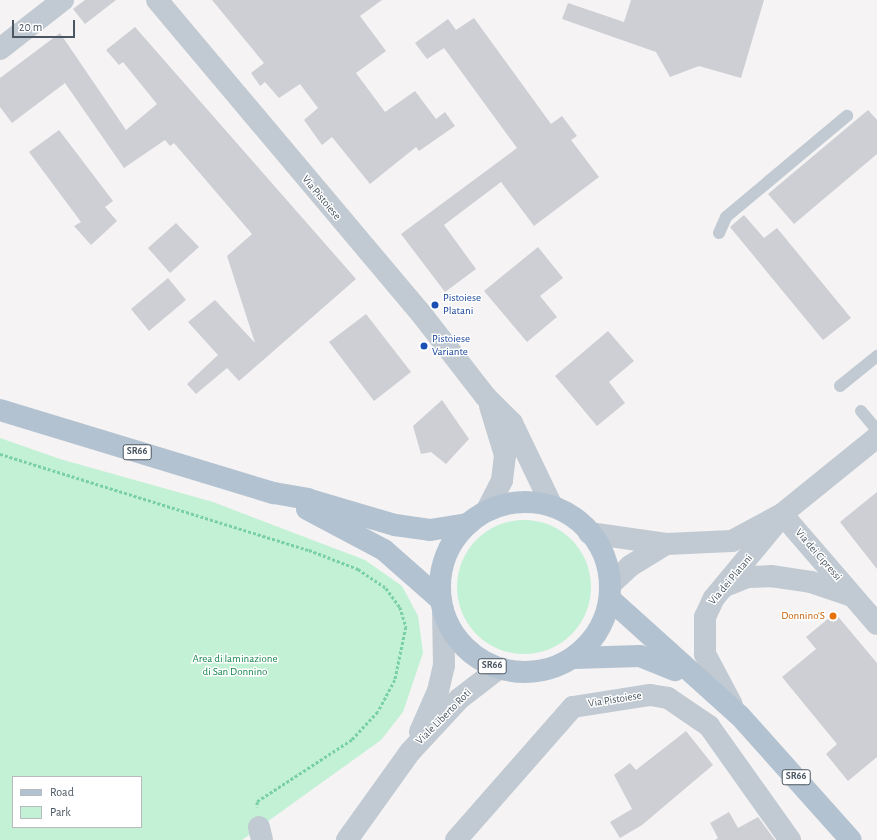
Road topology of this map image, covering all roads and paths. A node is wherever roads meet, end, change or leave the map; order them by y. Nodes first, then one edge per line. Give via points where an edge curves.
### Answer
1 (63, 0) edge
2 (157, 0) edge
3 (0, 49) edge
4 (847, 116) dead end
5 (719, 233) dead end
6 (877, 356) edge
7 (840, 386) dead end
8 (485, 396) junction
9 (0, 410) edge
10 (860, 411) dead end
11 (877, 430) edge
12 (877, 437) edge
13 (0, 454) edge
14 (274, 493) junction
15 (552, 506) junction
16 (488, 508) junction
17 (782, 514) junction
18 (466, 524) junction
19 (589, 533) junction
20 (666, 544) junction
21 (722, 587) junction
22 (611, 592) junction
23 (852, 596) junction
24 (442, 605) junction
25 (877, 624) edge
26 (574, 658) junction
27 (498, 669) junction
28 (697, 681) junction
29 (740, 716) junction
30 (410, 752) junction
31 (261, 834) edge
32 (347, 840) edge
33 (456, 840) edge
34 (790, 840) edge
35 (851, 840) edge

1 - 3 street
2 - 8 street, Via Pistoiese via 423,316
4 - 5 lane via 726,217
6 - 7 lane
8 - 15 street, Via Pistoiese via 519,432
8 - 16 street, Via Pistoiese via 501,432 505,455 502,480
9 - 14 main road, SR66
10 - 11 lane
12 - 17 street, Via dei Platani
13 - 31 path via 309,550 358,569 386,588 400,607 406,627 396,680 378,712 352,740 257,802
14 - 18 main road, SR66 via 307,499 408,528 438,530
14 - 24 main road, SR66 via 378,546
15 - 16 main road, Via Pistoiese / SR66 via 521,502
15 - 19 main road, Via Pistoiese / SR66
16 - 18 main road, Via Pistoiese / SR66
17 - 20 street, Via dei Platani via 732,541
17 - 21 street, Via dei Platani
17 - 23 street, Via dei Cipressi
18 - 24 main road, Via Pistoiese / SR66 via 442,568
19 - 20 street, Via dei Platani
19 - 22 main road, Via Pistoiese / SR66 via 603,554
20 - 22 street, Via dei Platani via 630,566
21 - 23 street, Via dei Cipressi via 747,577 770,576 811,582
21 - 29 street, Via dei Platani via 705,617 703,645 712,671
22 - 26 main road, SR66 via 599,631
22 - 28 main road, SR66
23 - 25 street, Via dei Cipressi
24 - 27 main road, SR66 via 463,644
24 - 30 street, Viale Liberto Roti via 441,677
26 - 27 main road, SR66 via 537,672
26 - 28 main road, SR66 via 640,656
27 - 30 street, Viale Liberto Roti via 459,699
28 - 29 main road, SR66
29 - 35 main road, SR66
30 - 32 street, Viale Liberto Roti
33 - 34 street, Via Pistoiese via 557,721 573,707 644,695 668,698 708,726

